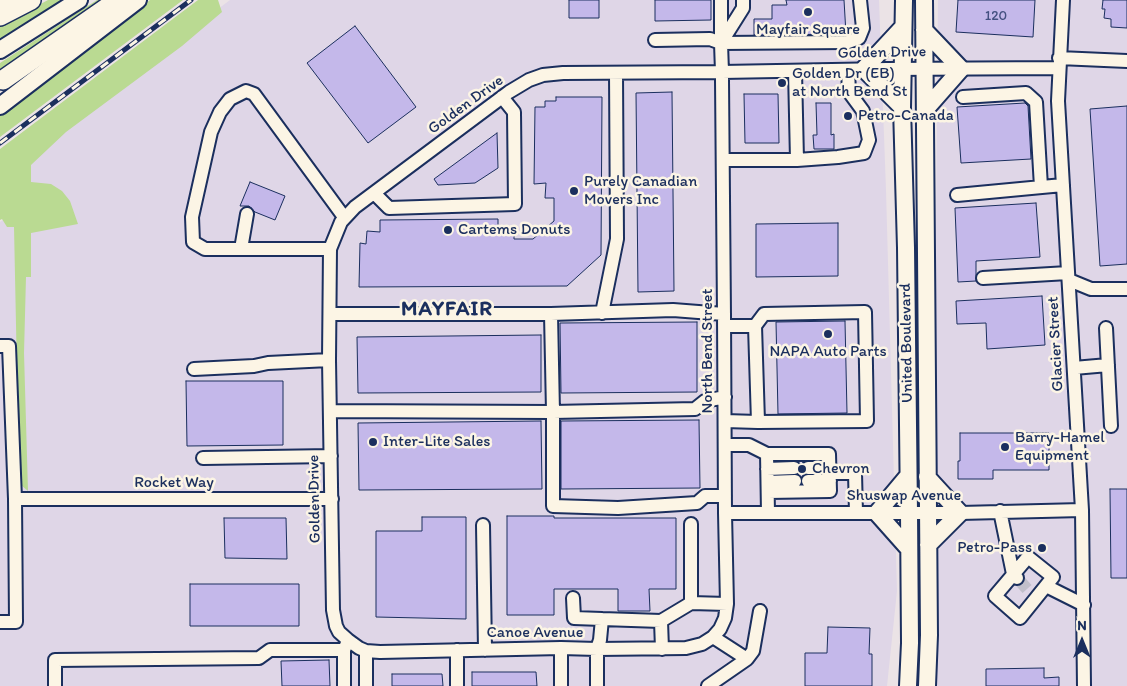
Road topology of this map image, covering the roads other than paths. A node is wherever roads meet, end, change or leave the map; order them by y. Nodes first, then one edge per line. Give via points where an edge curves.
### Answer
1 (4, 0) edge
2 (31, 0) edge
3 (79, 0) edge
4 (108, 0) edge
5 (118, 0) edge
6 (138, 0) edge
7 (721, 0) edge
8 (743, 0) edge
9 (860, 0) edge
10 (904, 0) edge
11 (924, 0) edge
12 (1062, 0) edge
13 (0, 2) edge
14 (0, 16) edge
15 (903, 27) junction
16 (924, 30) junction
17 (655, 40) dead end
18 (722, 43) junction
19 (0, 50) edge
20 (1127, 61) edge
21 (1059, 63) junction
22 (902, 69) junction
23 (924, 69) junction
24 (962, 69) junction
25 (856, 70) junction
26 (795, 71) junction
27 (616, 72) junction
28 (722, 72) junction
29 (2, 82) edge
30 (502, 97) junction
31 (963, 97) dead end
32 (0, 106) edge
33 (902, 107) junction
34 (925, 110) junction
35 (723, 160) junction
36 (796, 160) junction
37 (1063, 185) junction
38 (1041, 187) junction
39 (374, 194) junction
40 (957, 195) dead end
41 (247, 214) dead end
42 (344, 218) junction
43 (241, 249) junction
44 (330, 249) junction
45 (1069, 277) junction
46 (983, 278) dead end
47 (1127, 288) edge
48 (602, 313) junction
49 (330, 314) junction
50 (551, 314) junction
51 (724, 320) junction
52 (755, 326) junction
53 (1106, 328) dead end
54 (0, 346) edge
55 (329, 360) junction
56 (1108, 365) junction
57 (1074, 368) junction
58 (194, 369) dead end
59 (724, 398) junction
60 (330, 411) junction
61 (553, 412) junction
62 (725, 421) junction
63 (758, 422) junction
64 (1111, 426) dead end
65 (725, 445) junction
66 (767, 454) junction
67 (331, 456) junction
68 (203, 458) dead end
69 (768, 469) junction
70 (808, 474) dead end
71 (830, 474) junction
72 (908, 476) junction
73 (927, 477) junction
74 (768, 487) junction
75 (725, 496) junction
76 (15, 499) junction
77 (332, 499) junction
78 (1082, 510) junction
79 (1000, 511) junction
80 (725, 513) junction
81 (768, 513) junction
82 (856, 513) junction
83 (876, 513) junction
84 (909, 513) junction
85 (928, 513) junction
86 (960, 513) junction
87 (691, 524) dead end
88 (483, 525) dead end
89 (928, 545) junction
90 (909, 549) junction
91 (1024, 585) junction
92 (1046, 586) junction
93 (574, 598) dead end
94 (691, 603) junction
95 (727, 604) junction
96 (1084, 605) junction
97 (760, 612) dead end
98 (602, 619) junction
99 (661, 620) junction
100 (0, 622) edge
101 (716, 633) junction
102 (346, 645) junction
103 (561, 648) junction
104 (597, 649) junction
105 (662, 649) junction
106 (457, 650) junction
107 (485, 650) junction
108 (366, 651) junction
109 (747, 659) junction
110 (55, 686) edge
111 (344, 686) edge
112 (366, 686) edge
113 (457, 686) edge
114 (561, 686) edge
115 (597, 686) edge
116 (708, 686) edge
117 (908, 686) edge
118 (927, 686) edge
119 (1084, 686) edge

1 - 13 main road
2 - 14 highway
3 - 19 main road
4 - 29 highway
5 - 29 highway
6 - 32 main road
7 - 18 street, North Bend Street
8 - 18 street via 743,8
9 - 18 street via 863,28 859,38 848,42
10 - 15 main road, United Boulevard
11 - 16 main road, United Boulevard
12 - 21 street, Glacier Street
15 - 22 main road, United Boulevard
15 - 25 main road
16 - 23 main road, United Boulevard
16 - 24 main road
17 - 18 street via 710,39
18 - 28 street, North Bend Street
20 - 21 street, Golden Drive
21 - 24 street, Golden Drive
21 - 37 street, Glacier Street
22 - 23 street, Golden Drive
22 - 25 street, Golden Drive
22 - 33 main road, United Boulevard
23 - 24 street, Golden Drive
23 - 34 main road, United Boulevard
24 - 34 main road
25 - 26 street, Golden Drive
25 - 33 main road
25 - 36 street via 849,92 863,111 869,140 864,152
26 - 28 street, Golden Drive
26 - 36 street
27 - 28 street, Golden Drive
27 - 30 street, Golden Drive via 543,75
27 - 48 street via 617,239
28 - 35 street, North Bend Street
30 - 39 street, Golden Drive
30 - 39 street via 514,112 515,204 389,208
31 - 38 street via 1026,93 1036,102
33 - 72 main road, United Boulevard
34 - 73 main road, United Boulevard
35 - 36 street
35 - 51 street, North Bend Street
37 - 38 street
37 - 45 street, Glacier Street
38 - 40 street
39 - 42 street, Golden Drive
41 - 43 street
42 - 43 street via 261,102 254,94 246,92 230,99 211,132 192,217 193,242 205,249
42 - 44 street, Golden Drive
43 - 44 street
44 - 49 street, Golden Drive
45 - 46 street
45 - 47 street via 1091,290
45 - 57 street, Glacier Street
48 - 50 street
48 - 51 street via 673,310
49 - 50 street
49 - 55 street, Golden Drive
50 - 61 street
51 - 52 street
51 - 59 street, North Bend Street
52 - 63 street
52 - 63 street via 764,314 865,312 867,421
53 - 56 street
54 - 76 street via 9,346
55 - 58 street
55 - 60 street, Golden Drive
56 - 57 street
56 - 64 street
57 - 78 street, Glacier Street
59 - 61 street via 705,401 694,410
59 - 62 street, North Bend Street
60 - 61 street
60 - 67 street, Golden Drive
61 - 75 street via 553,506 618,508 697,502 705,496
62 - 63 street
62 - 65 street, North Bend Street
65 - 66 street via 749,445
65 - 75 street, North Bend Street
66 - 69 street
66 - 71 street via 829,454
67 - 68 street
67 - 77 street, Golden Drive
69 - 74 street
69 - 74 street via 794,475
70 - 71 street
71 - 74 street via 830,490
71 - 82 street via 856,473
72 - 83 main road
72 - 84 main road, United Boulevard
73 - 85 main road, United Boulevard
73 - 86 main road
74 - 81 street
75 - 80 street, North Bend Street
76 - 77 street, Rocket Way
76 - 100 street via 16,622
77 - 102 street, Golden Drive via 333,610 336,626
78 - 79 street, Shuswap Avenue
78 - 96 street, Glacier Street
79 - 86 street, Shuswap Avenue
79 - 91 street
80 - 81 street, Shuswap Avenue
80 - 95 street, North Bend Street
81 - 82 street, Shuswap Avenue
82 - 83 street, Shuswap Avenue
83 - 84 street, Shuswap Avenue
83 - 90 main road
84 - 85 street, Shuswap Avenue
84 - 90 main road, United Boulevard
85 - 86 street, Shuswap Avenue
85 - 89 main road, United Boulevard
86 - 89 main road
87 - 94 street
88 - 107 street
89 - 118 main road, United Boulevard
90 - 117 main road, United Boulevard
91 - 92 street
91 - 92 street via 1028,557 1053,577
92 - 96 street
93 - 98 street via 574,618
94 - 95 street
94 - 99 street
95 - 101 street, North Bend Street via 725,618
96 - 119 street, Glacier Street
97 - 109 street via 753,650
98 - 99 street
98 - 104 street
99 - 105 street
101 - 105 street, Canoe Avenue via 694,647
101 - 109 street
102 - 108 street
102 - 110 street via 270,650 259,658 55,660
102 - 111 street
103 - 104 street, Canoe Avenue
103 - 107 street, Canoe Avenue
103 - 114 street
104 - 105 street, Canoe Avenue
104 - 115 street
106 - 107 street, Canoe Avenue
106 - 108 street, Canoe Avenue
106 - 113 street
108 - 112 street
109 - 116 street

